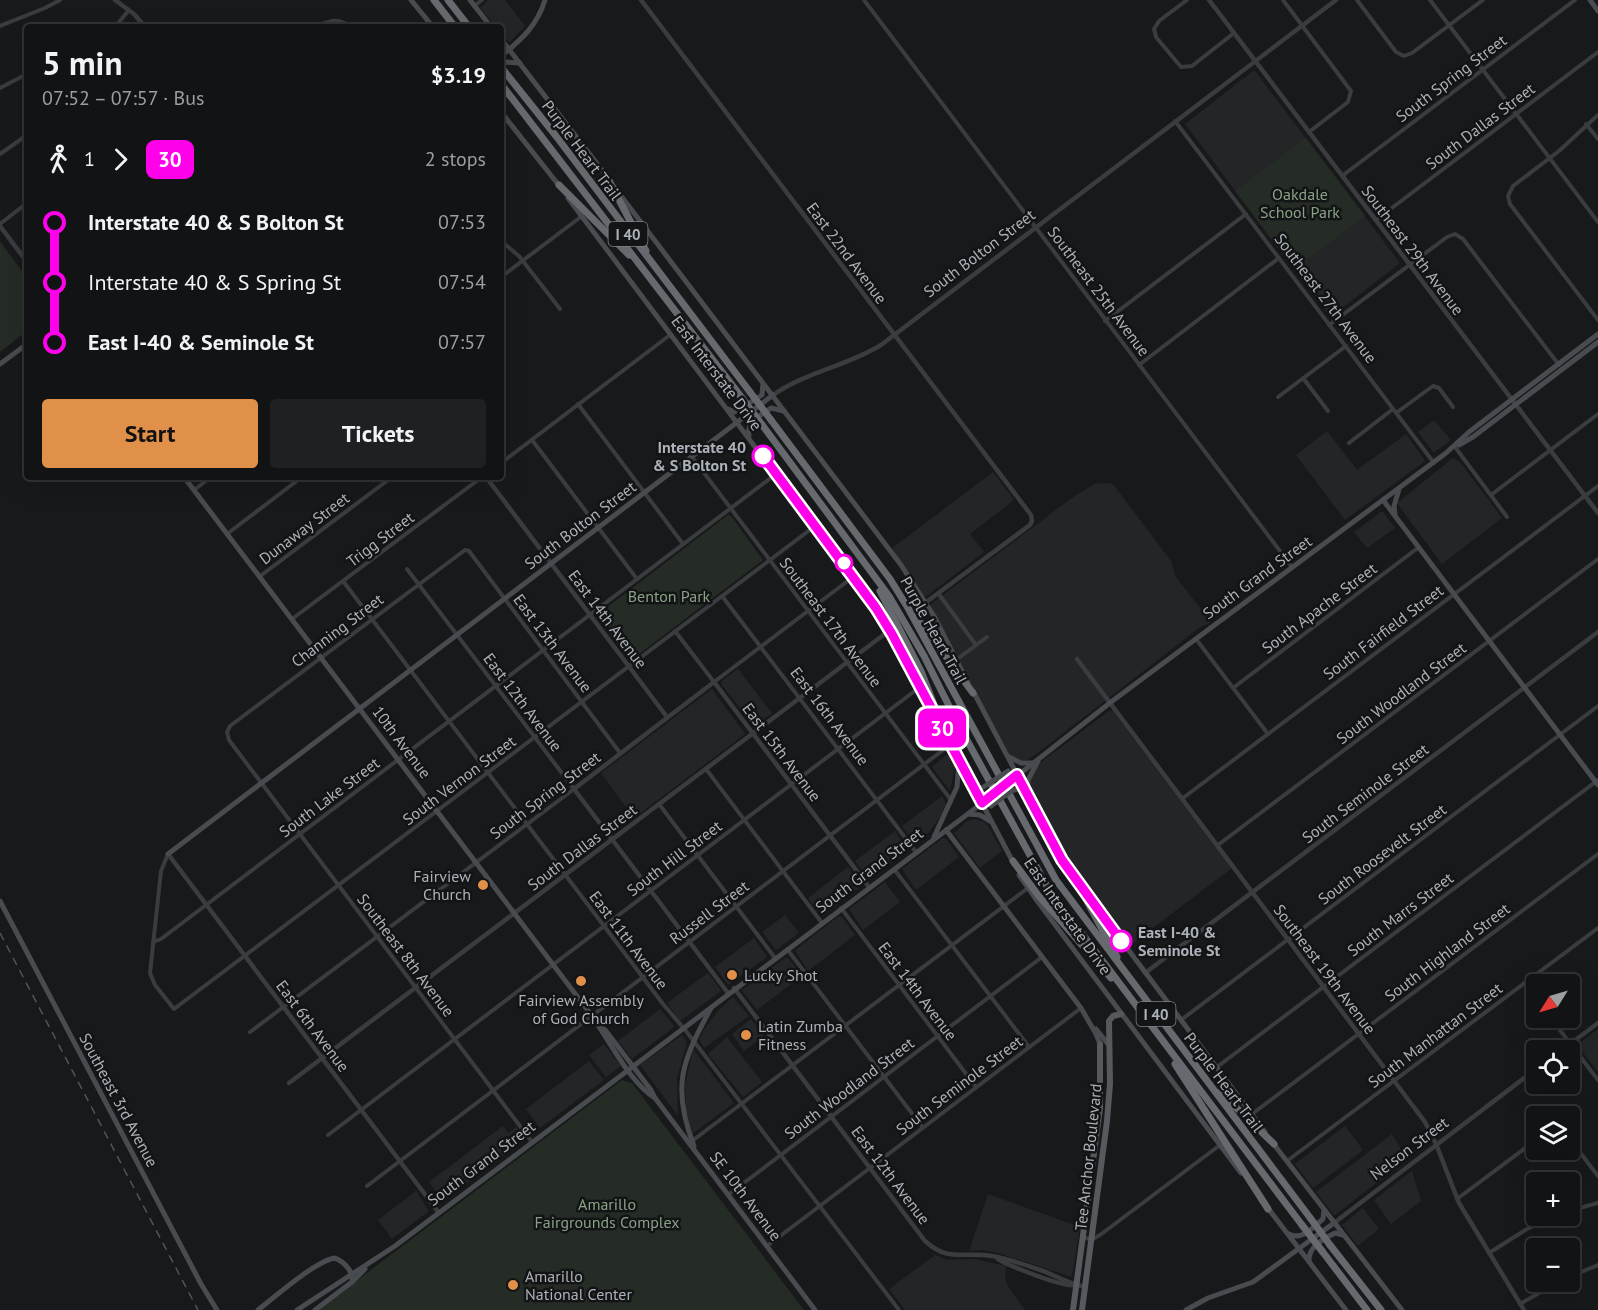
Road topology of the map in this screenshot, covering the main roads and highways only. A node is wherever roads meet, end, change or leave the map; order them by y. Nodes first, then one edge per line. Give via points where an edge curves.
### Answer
1 (411, 0) edge
2 (434, 0) edge
3 (448, 0) edge
4 (470, 0) edge
5 (545, 0) edge
6 (1590, 0) edge
7 (1598, 11) edge
8 (431, 24) edge
9 (453, 24) edge
10 (468, 24) edge
11 (489, 24) edge
12 (504, 43) edge
13 (509, 50) junction
14 (504, 54) edge
15 (520, 63) junction
16 (504, 64) edge
17 (504, 70) edge
18 (504, 88) edge
19 (504, 116) edge
20 (606, 175) junction
21 (559, 185) junction
22 (654, 267) junction
23 (643, 268) junction
24 (1598, 334) edge
25 (1598, 342) edge
26 (24, 346) edge
27 (0, 364) edge
28 (1560, 367) junction
29 (762, 381) junction
30 (773, 395) junction
31 (727, 408) junction
32 (786, 412) junction
33 (738, 422) junction
34 (750, 438) junction
35 (186, 480) edge
36 (1400, 488) junction
37 (1383, 500) junction
38 (1396, 517) junction
39 (861, 558) junction
40 (902, 597) junction
41 (973, 693) junction
42 (359, 709) junction
43 (945, 733) junction
44 (1006, 754) junction
45 (959, 760) junction
46 (1036, 761) junction
47 (1011, 763) junction
48 (1016, 776) junction
49 (1597, 782) edge
50 (972, 783) junction
51 (1027, 794) junction
52 (984, 801) junction
53 (966, 814) junction
54 (988, 814) junction
55 (994, 825) junction
56 (946, 830) junction
57 (933, 840) junction
58 (168, 854) road end
59 (1013, 861) junction
60 (1074, 877) junction
61 (0, 901) edge
62 (1130, 980) junction
63 (1129, 996) junction
64 (712, 1005) junction
65 (1081, 1008) junction
66 (1121, 1014) junction
67 (1100, 1044) joint
68 (1108, 1044) junction
69 (1166, 1046) junction
70 (631, 1068) junction
71 (1201, 1074) junction
72 (617, 1078) junction
73 (640, 1085) junction
74 (655, 1098) junction
75 (683, 1111) junction
76 (675, 1124) junction
77 (690, 1142) junction
78 (1274, 1144) junction
79 (1323, 1208) junction
80 (1268, 1209) junction
81 (1334, 1222) junction
82 (1287, 1233) junction
83 (1344, 1236) junction
84 (1299, 1248) junction
85 (1309, 1261) junction
86 (371, 1263) junction
87 (352, 1274) junction
88 (352, 1282) junction
89 (217, 1310) edge
90 (258, 1310) edge
91 (297, 1310) edge
92 (315, 1310) edge
93 (815, 1310) edge
94 (1074, 1310) edge
95 (1082, 1310) edge
96 (1186, 1310) edge
97 (1346, 1310) edge
98 (1365, 1310) edge
99 (1381, 1310) edge
100 (1402, 1310) edge

1 - 8 main road
2 - 9 highway
3 - 10 highway
4 - 11 main road
5 - 13 main road via 538,19
6 - 7 main road
12 - 13 main road, East Interstate Drive
13 - 14 main road
13 - 15 main road, East Interstate Drive
15 - 16 main road
15 - 20 main road, East Interstate Drive
17 - 22 highway, Purple Heart Trail / I 40
18 - 23 highway, Purple Heart Trail / I 40
19 - 21 main road, East Interstate Drive
20 - 22 highway
20 - 29 main road, East Interstate Drive
21 - 23 highway
21 - 31 main road, East Interstate Drive
22 - 40 highway, Purple Heart Trail / I 40, bridge
23 - 39 highway, Purple Heart Trail / I 40, bridge
24 - 28 main road, South Grand Street
25 - 28 main road, South Grand Street
26 - 27 main road
28 - 36 main road, South Grand Street via 1469,432
29 - 30 main road, East Interstate Drive
29 - 31 main road via 762,395 735,412
30 - 32 main road, East Interstate Drive
30 - 33 main road, South Bolton Street
31 - 33 main road, East Interstate Drive
32 - 34 main road via 771,408 750,423
32 - 41 main road, East Interstate Drive via 901,565
33 - 34 main road, East Interstate Drive
33 - 42 main road, South Bolton Street
34 - 43 main road, East Interstate Drive via 890,630
35 - 42 main road, 10th Avenue
36 - 37 main road, South Grand Street
36 - 38 main road via 1394,506
37 - 38 main road
37 - 46 main road, South Grand Street
38 - 49 main road
39 - 43 highway via 921,671
39 - 63 highway, Purple Heart Trail / I 40 via 906,623 1039,873
40 - 41 highway
40 - 62 highway, Purple Heart Trail / I 40 via 1047,866
41 - 44 main road, East Interstate Drive
42 - 58 main road, South Bolton Street
42 - 70 main road, 10th Avenue via 592,1016 602,1035
43 - 45 main road, East Interstate Drive
44 - 46 main road via 1016,761
44 - 47 main road, East Interstate Drive
45 - 50 main road, East Interstate Drive
45 - 57 main road via 957,787
46 - 48 main road, South Grand Street
46 - 51 main road
47 - 48 main road, East Interstate Drive
47 - 50 main road, bridge via 1008,771 982,788
48 - 51 main road, East Interstate Drive
48 - 52 main road, South Grand Street, bridge
50 - 52 main road, East Interstate Drive
51 - 54 main road, bridge via 1018,789 1011,791 991,806
51 - 60 main road, East Interstate Drive
52 - 53 main road, South Grand Street
52 - 54 main road, East Interstate Drive
53 - 55 main road via 980,815
53 - 56 main road, South Grand Street
54 - 55 main road, East Interstate Drive
55 - 59 main road, East Interstate Drive
56 - 57 main road, South Grand Street
56 - 65 main road
57 - 64 main road, South Grand Street
59 - 63 highway via 1051,910
59 - 66 main road, East Interstate Drive via 1028,888
60 - 62 highway
60 - 78 main road, East Interstate Drive
61 - 89 main road, Southeast 3rd Avenue
62 - 71 highway, Purple Heart Trail / I 40
63 - 69 highway, Purple Heart Trail / I 40
64 - 70 main road, South Grand Street
64 - 75 main road via 693,1040 683,1070
65 - 67 main road
65 - 68 main road
66 - 68 main road, Tee Anchor Boulevard via 1109,1021
66 - 80 main road, East Interstate Drive
67 - 94 main road, Tee Anchor Boulevard via 1100,1108
68 - 95 main road, Tee Anchor Boulevard via 1108,1112
69 - 80 highway
69 - 98 highway, Purple Heart Trail / I 40, bridge
70 - 72 main road, South Grand Street
70 - 73 main road, 10th Avenue
70 - 74 main road, 10th Avenue
71 - 78 highway
71 - 99 highway, Purple Heart Trail / I 40, bridge
72 - 73 main road via 629,1078
72 - 86 main road, South Grand Street
73 - 74 main road, 10th Avenue
74 - 76 main road, SE 10th Avenue
75 - 76 main road via 682,1119
75 - 77 main road
76 - 77 main road, SE 10th Avenue
77 - 93 main road, SE 10th Avenue
78 - 79 main road, East Interstate Drive
79 - 81 main road, East Interstate Drive
79 - 82 main road via 1323,1219 1302,1236
80 - 82 main road, East Interstate Drive
81 - 83 main road
81 - 84 main road, Nelson Street
82 - 84 main road, East Interstate Drive
83 - 85 main road via 1332,1234 1312,1249
83 - 100 main road
84 - 85 main road, East Interstate Drive
84 - 96 main road, Nelson Street via 1253,1281
85 - 97 main road, East Interstate Drive
86 - 87 main road, South Grand Street
86 - 88 main road
87 - 88 main road
87 - 90 main road via 339,1259 329,1259
87 - 91 main road, South Grand Street
88 - 92 main road

